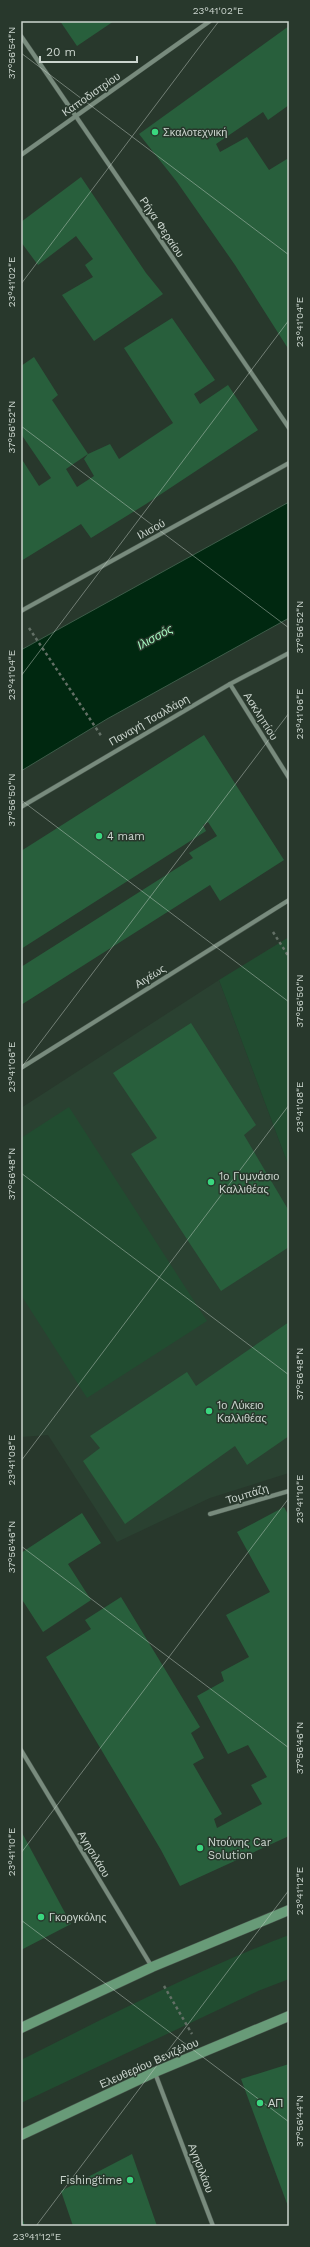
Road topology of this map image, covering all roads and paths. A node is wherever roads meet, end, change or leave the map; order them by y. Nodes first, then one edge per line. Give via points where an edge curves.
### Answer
1 (210, 21) edge
2 (21, 36) edge
3 (75, 116) junction
4 (21, 154) edge
5 (289, 428) edge
6 (289, 463) edge
7 (21, 611) edge
8 (28, 628) dead end
9 (289, 653) edge
10 (230, 684) junction
11 (101, 735) dead end
12 (289, 778) edge
13 (21, 807) edge
14 (289, 900) edge
15 (263, 916) junction
16 (289, 957) edge
17 (21, 1068) edge
18 (289, 1491) edge
19 (210, 1514) dead end
20 (21, 1750) edge
21 (289, 1910) edge
22 (152, 1967) junction
23 (289, 2016) edge
24 (21, 2028) edge
25 (203, 2052) junction
26 (155, 2072) junction
27 (21, 2135) edge
28 (213, 2226) edge

1 - 3 street, Καποδιστρίου
2 - 3 street, Ρήγα Φεραίου
3 - 4 street, Καποδιστρίου
3 - 5 street, Ρήγα Φεραίου
6 - 7 street, Ιλισού
8 - 11 path
9 - 10 street, Παναγή Τσαλδάρη
10 - 12 street, Ασκληπίου
10 - 13 street, Παναγή Τσαλδάρη
14 - 15 street, Αιγέως
15 - 16 path
15 - 17 street, Αιγέως
18 - 19 street, Τομπάζη
20 - 22 street, Αγησιλάου
21 - 22 main road
22 - 24 main road
22 - 25 path
23 - 25 main road, Ελευθερίου Βενιζέλου
25 - 26 main road, Ελευθερίου Βενιζέλου
26 - 27 main road, Ελευθερίου Βενιζέλου
26 - 28 street, Αγησιλάου

